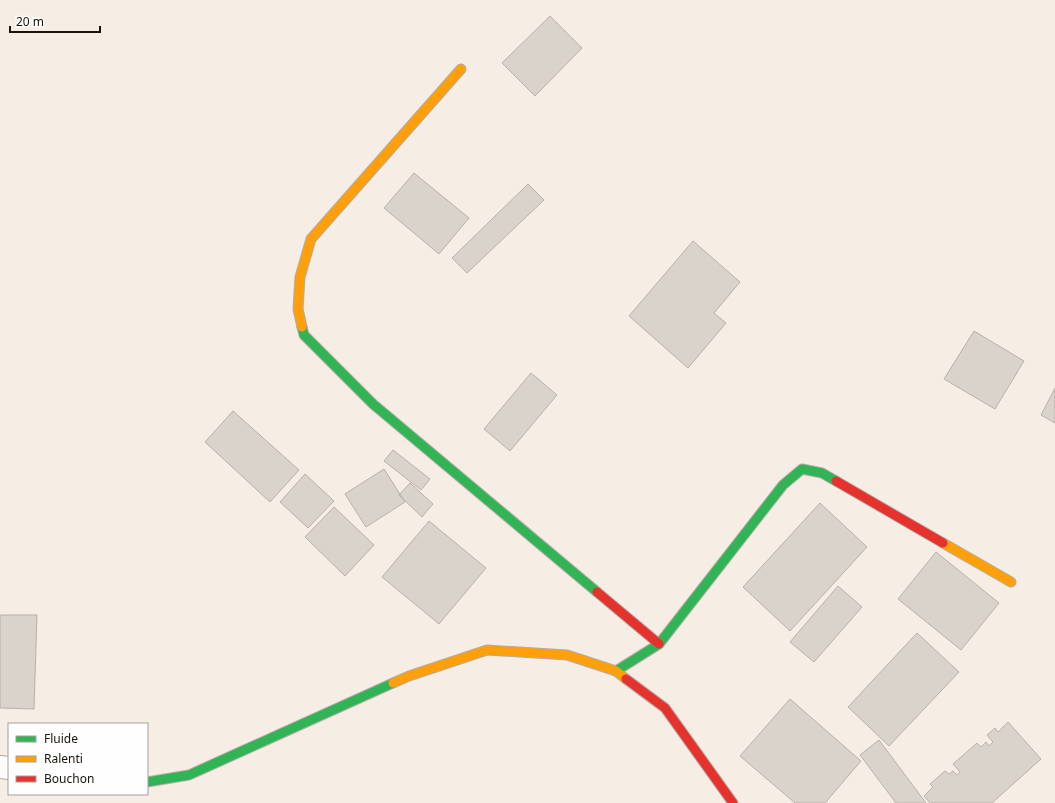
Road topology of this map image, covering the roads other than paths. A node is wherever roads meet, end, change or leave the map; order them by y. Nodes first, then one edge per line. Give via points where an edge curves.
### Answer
1 (461, 69) dead end
2 (1011, 582) dead end
3 (659, 644) junction
4 (616, 671) junction
5 (148, 782) edge
6 (733, 803) edge

1 - 3 street via 311,238 300,277 298,309 304,335 373,404
2 - 3 street via 822,473 802,469 783,485
3 - 4 street
4 - 5 street via 567,655 487,650 409,676 189,775
4 - 6 street via 665,708

